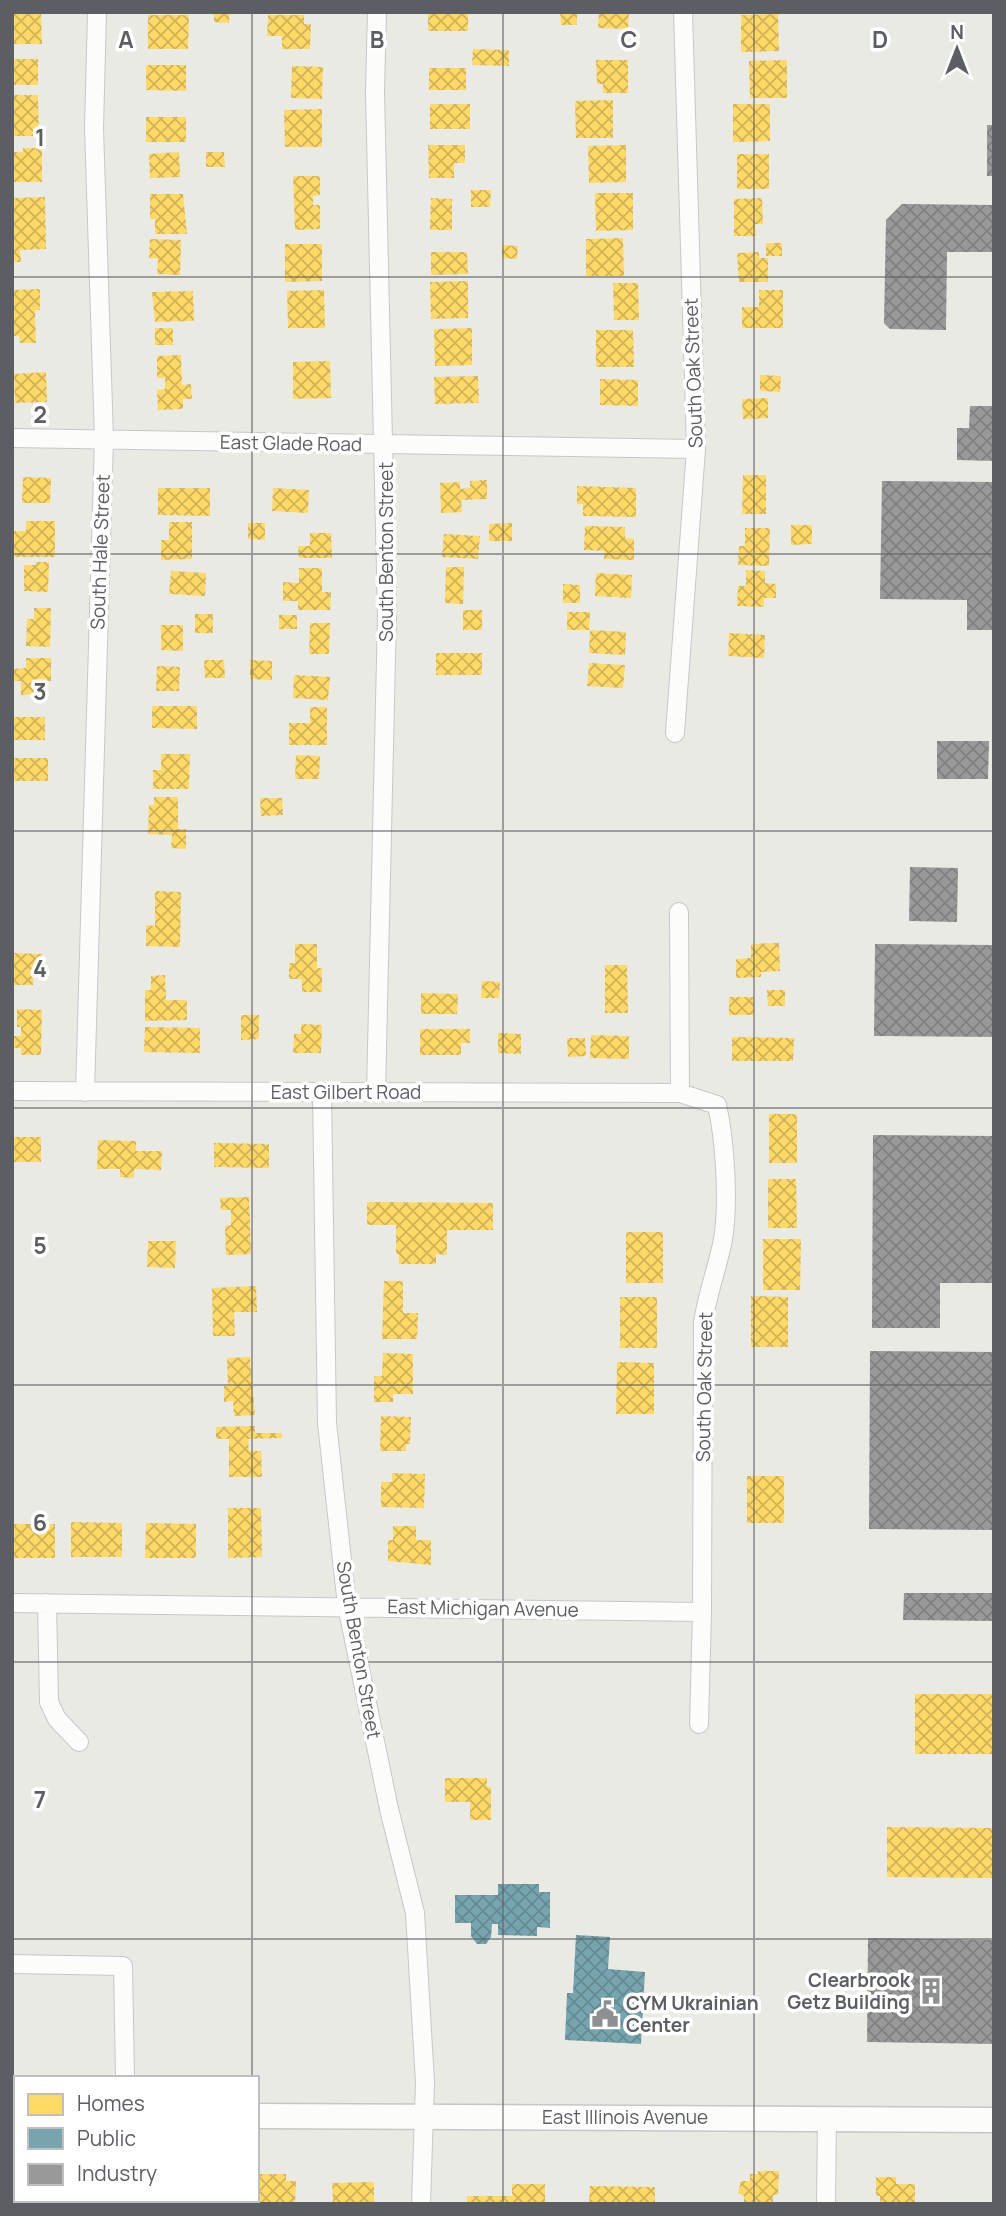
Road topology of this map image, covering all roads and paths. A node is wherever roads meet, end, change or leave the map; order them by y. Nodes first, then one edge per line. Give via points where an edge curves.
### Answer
1 (97, 12) edge
2 (377, 12) edge
3 (683, 12) edge
4 (12, 438) edge
5 (104, 439) junction
6 (386, 445) junction
7 (696, 449) junction
8 (675, 733) dead end
9 (679, 912) dead end
10 (12, 1091) edge
11 (85, 1091) junction
12 (322, 1092) junction
13 (376, 1092) junction
14 (680, 1093) junction
15 (12, 1603) edge
16 (47, 1603) junction
17 (347, 1606) junction
18 (702, 1612) junction
19 (699, 1724) dead end
20 (79, 1742) dead end
21 (12, 1964) edge
22 (125, 2076) edge
23 (424, 2115) junction
24 (259, 2116) edge
25 (827, 2119) junction
26 (994, 2120) edge
27 (421, 2204) edge
28 (826, 2204) edge

1 - 5 street, South Hale Street via 94,128
2 - 6 street, South Benton Street via 377,182
3 - 7 street, South Oak Street
4 - 5 street, East Glade Road
5 - 6 street, East Glade Road
5 - 11 street, South Hale Street
6 - 7 street, East Glade Road
6 - 13 street, South Benton Street via 387,615
7 - 8 street, South Oak Street
9 - 14 street
10 - 11 street, East Gilbert Road
11 - 12 street, East Gilbert Road
12 - 13 street, East Gilbert Road
12 - 17 street, South Benton Street via 327,1423
13 - 14 street, East Gilbert Road
14 - 18 street, South Oak Street via 717,1105 725,1138 723,1238 703,1323
15 - 16 street, East Michigan Avenue
16 - 17 street, East Michigan Avenue
16 - 20 street via 49,1702 57,1719
17 - 18 street, East Michigan Avenue
17 - 23 street, South Benton Street via 415,1913
18 - 19 street, South Oak Street
21 - 22 street via 124,1966
23 - 24 main road, East Illinois Avenue
23 - 25 main road, East Illinois Avenue
23 - 27 street, South Benton Street
25 - 26 main road, East Illinois Avenue
25 - 28 street

